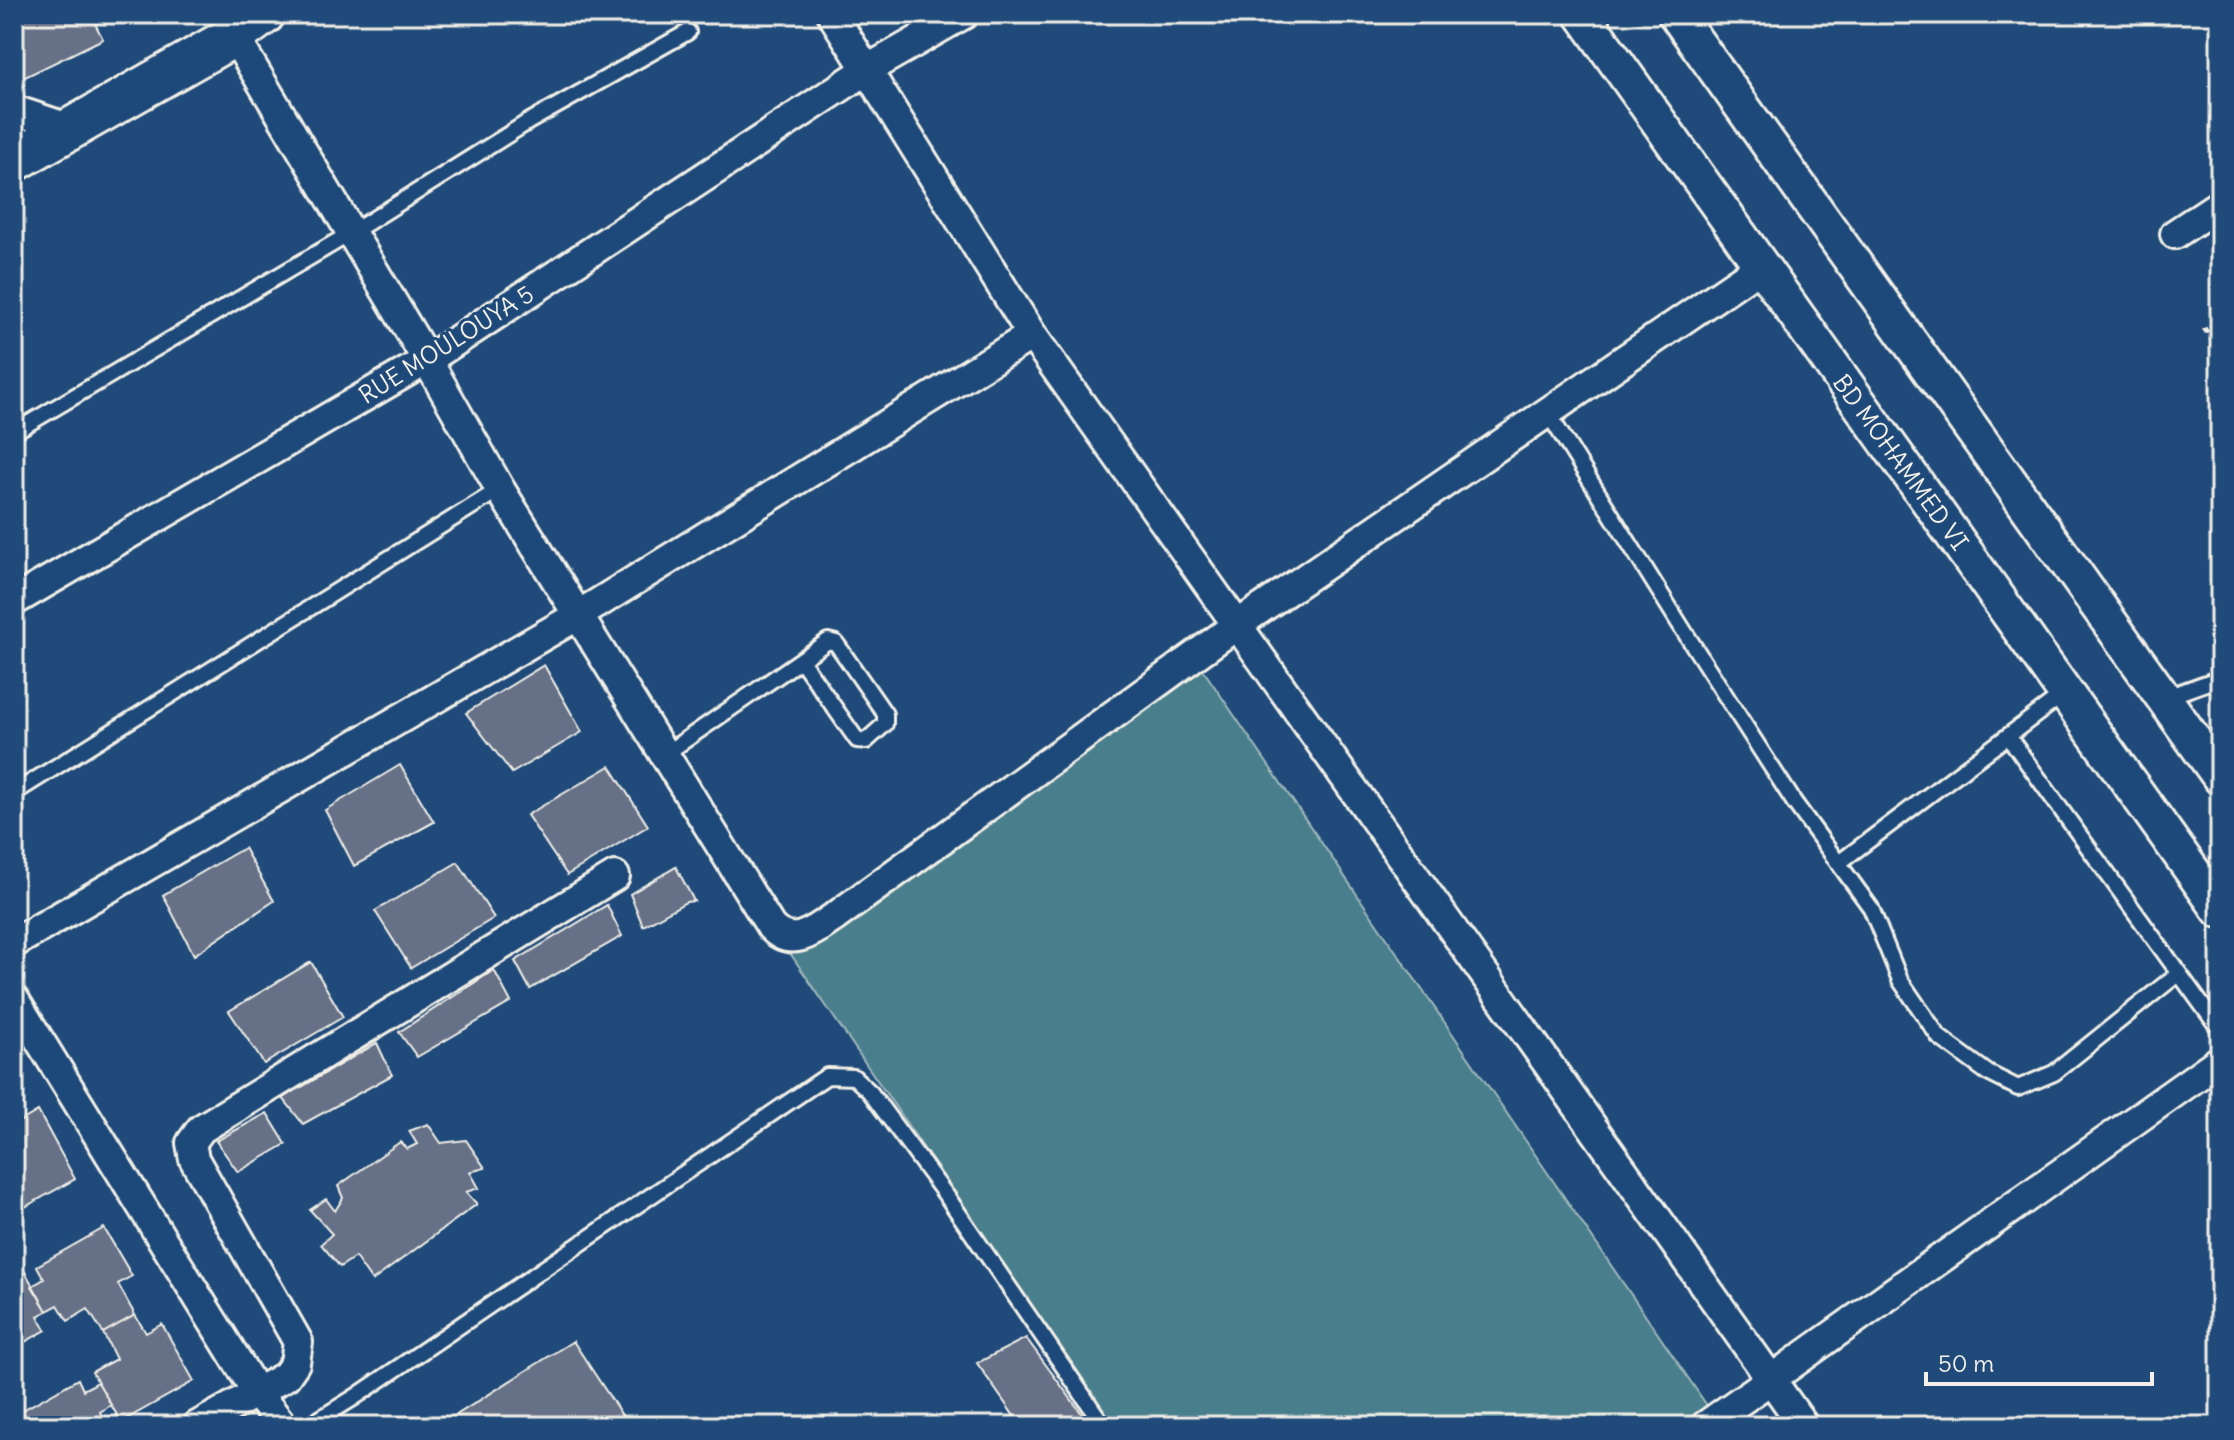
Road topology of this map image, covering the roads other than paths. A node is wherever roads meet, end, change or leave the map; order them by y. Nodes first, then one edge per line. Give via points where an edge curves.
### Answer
1 (832, 14) edge
2 (964, 14) edge
3 (1582, 14) edge
4 (1676, 14) edge
5 (249, 25) edge
6 (688, 32) dead end
7 (868, 69) junction
8 (14, 110) edge
9 (68, 128) junction
10 (14, 161) edge
11 (2220, 204) edge
12 (351, 233) junction
13 (2175, 234) dead end
14 (1761, 266) junction
15 (1032, 335) junction
16 (427, 360) junction
17 (1548, 413) junction
18 (14, 432) edge
19 (500, 489) junction
20 (14, 601) edge
21 (577, 616) junction
22 (1237, 625) junction
23 (801, 660) junction
24 (2220, 678) edge
25 (2066, 693) junction
26 (2164, 698) junction
27 (2008, 736) junction
28 (665, 754) junction
29 (2220, 777) edge
30 (14, 793) edge
31 (1840, 862) junction
32 (615, 876) dead end
33 (2220, 910) edge
34 (14, 943) edge
35 (2179, 973) junction
36 (14, 999) edge
37 (2220, 1030) edge
38 (2220, 1060) edge
39 (1772, 1379) junction
40 (257, 1393) junction
41 (197, 1426) edge
42 (283, 1426) edge
43 (308, 1426) edge
44 (1104, 1426) edge
45 (1705, 1426) edge
46 (1804, 1426) edge

1 - 7 street
2 - 7 street, RUE MOULOUYA 5
3 - 14 street, BD MOHAMMED VI
4 - 26 street
5 - 9 main road
5 - 12 street
6 - 12 lane via 528,122
7 - 15 street
7 - 16 street, RUE MOULOUYA 5
8 - 9 street
9 - 10 main road
11 - 13 street
12 - 16 street
12 - 18 lane
14 - 17 street
14 - 25 street, BD MOHAMMED VI
15 - 21 street
15 - 22 street
16 - 19 street
16 - 20 street, RUE MOULOUYA 5
17 - 22 street
17 - 31 lane via 1794,802
19 - 21 street
19 - 30 lane
21 - 28 street
21 - 34 street
22 - 28 street via 836,916 796,939 771,927
22 - 39 street
23 - 23 lane via 828,641 836,643 885,714 885,724 866,741 857,740
23 - 28 lane
24 - 26 lane
25 - 27 lane
25 - 33 street, BD MOHAMMED VI
26 - 29 street
27 - 31 lane
27 - 35 lane
31 - 35 lane via 1871,908 1900,980 1939,1037 2018,1088 2054,1073
32 - 40 street via 201,1129 191,1143 194,1159 298,1342 295,1363 286,1376
35 - 37 lane
36 - 40 street
38 - 39 street
39 - 45 street
39 - 46 street
40 - 41 street
40 - 42 street
43 - 44 lane via 827,1076 854,1077 870,1092

